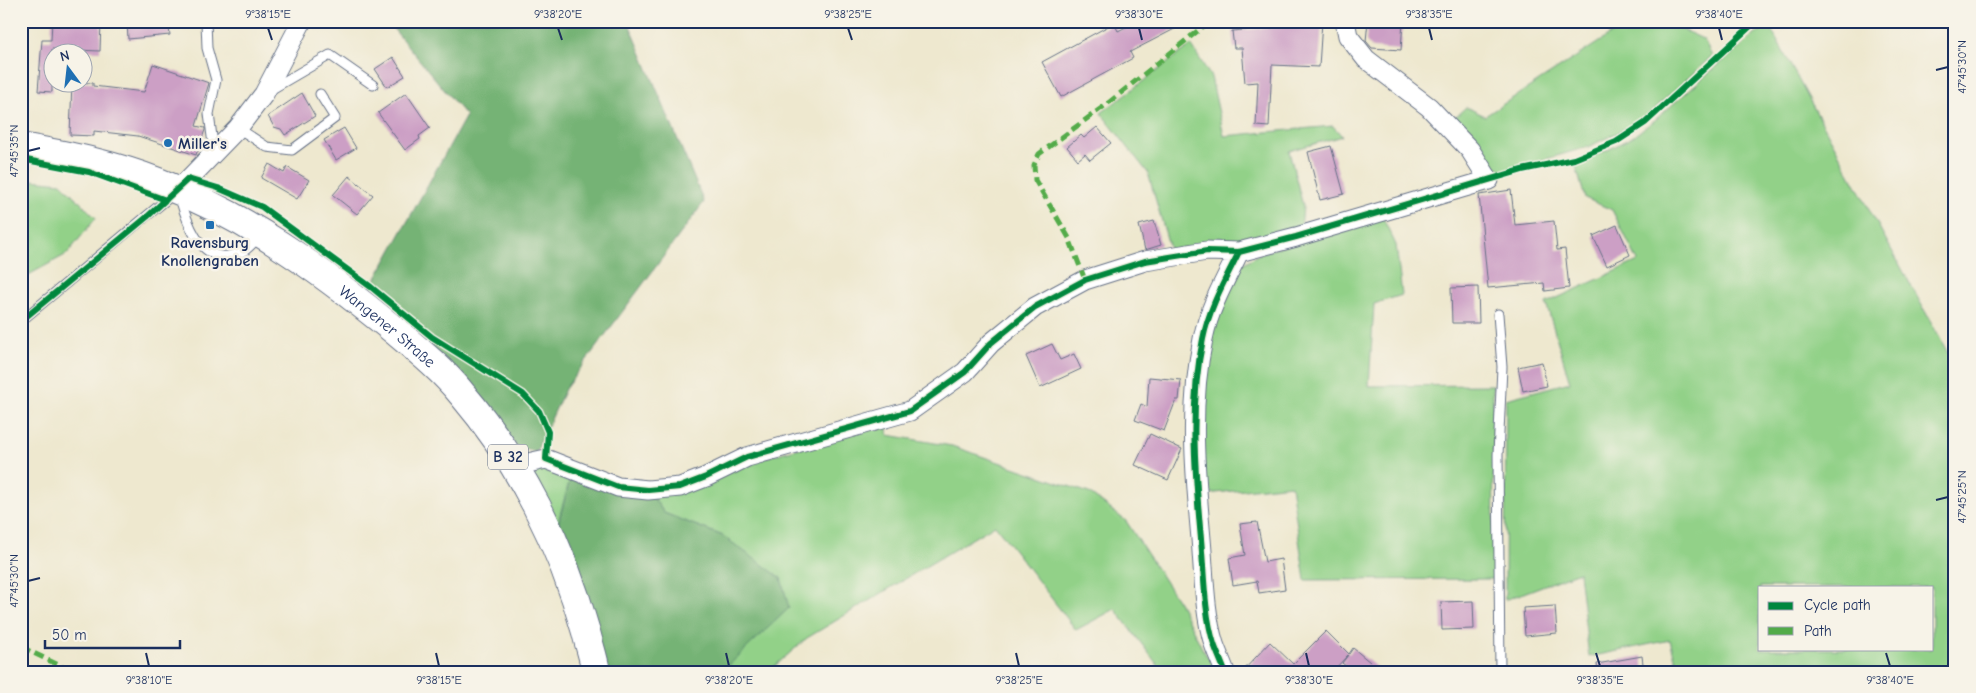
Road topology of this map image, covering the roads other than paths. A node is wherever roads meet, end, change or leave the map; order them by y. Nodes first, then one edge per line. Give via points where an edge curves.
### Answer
1 (206, 21) edge
2 (302, 21) edge
3 (1345, 21) edge
4 (373, 85) dead end
5 (264, 94) junction
6 (320, 94) dead end
7 (238, 128) junction
8 (21, 147) edge
9 (214, 152) junction
10 (177, 190) junction
11 (261, 232) junction
12 (1238, 252) junction
13 (1498, 314) dead end
14 (21, 321) edge
15 (514, 466) junction
16 (596, 672) edge
17 (1225, 672) edge
18 (1500, 672) edge

1 - 9 lane via 207,48 216,80 209,114
2 - 5 street
3 - 12 street via 1348,36 1366,59 1429,107 1470,150 1489,180
4 - 5 lane via 330,54
5 - 7 street
6 - 7 lane via 335,118 292,150 267,147
7 - 9 street
8 - 10 main road, Wangener Straße / B 32 via 93,160
9 - 10 street
10 - 11 main road, Wangener Straße / B 32
10 - 11 lane via 194,234 207,250 221,257 235,255 250,248
10 - 14 lane
11 - 15 main road, Wangener Straße / B 32 via 346,291 424,356 461,392
12 - 15 street via 1207,251 1145,261 1085,280 1035,307 991,343 965,372 910,411 747,457 680,487 648,490 618,487 546,459
12 - 17 street via 1212,307 1196,384 1196,488 1206,598 1213,643
13 - 18 lane via 1502,367 1498,455
15 - 16 main road, Wangener Straße / B 32 via 554,539 576,595

